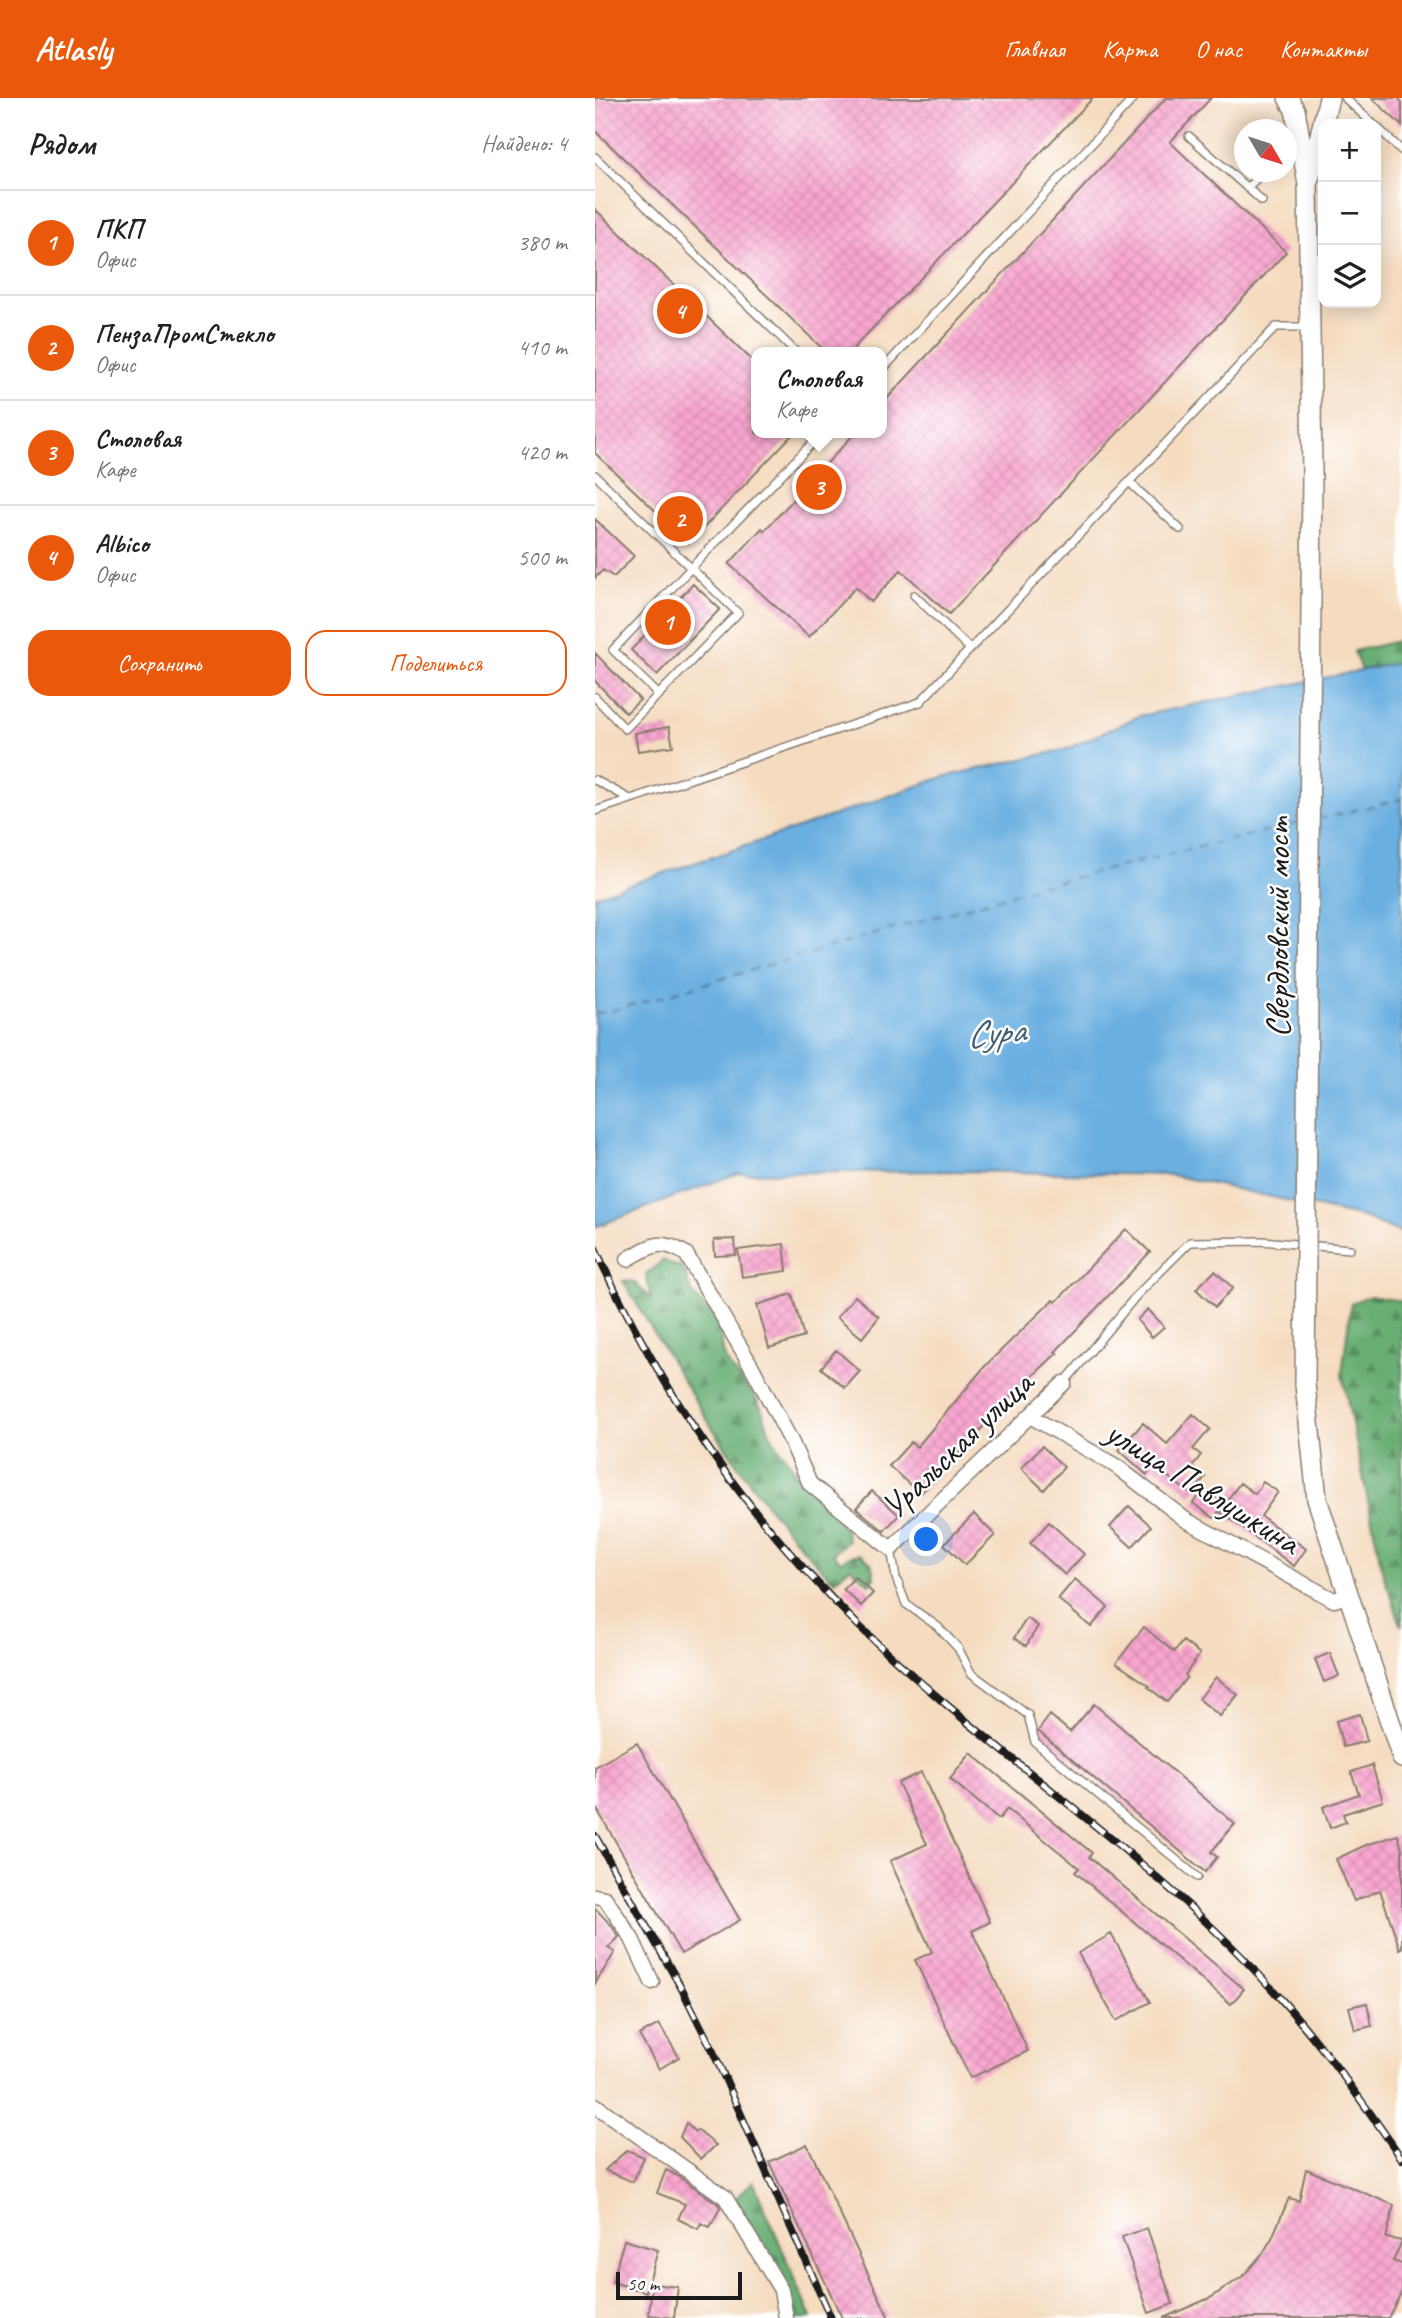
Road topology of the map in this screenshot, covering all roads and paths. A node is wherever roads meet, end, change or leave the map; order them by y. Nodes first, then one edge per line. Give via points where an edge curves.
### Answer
1 (1134, 98) edge
2 (1288, 98) edge
3 (1329, 98) edge
4 (1345, 98) edge
5 (1294, 119) edge
6 (1368, 119) edge
7 (1381, 131) edge
8 (1189, 136) dead end
9 (1297, 150) edge
10 (1402, 151) edge
11 (595, 157) edge
12 (1253, 182) edge
13 (1308, 184) junction
14 (1247, 188) junction
15 (1262, 201) dead end
16 (1310, 327) junction
17 (791, 347) edge
18 (887, 365) edge
19 (818, 438) edge
20 (595, 475) edge
21 (1129, 482) junction
22 (1180, 528) dead end
23 (691, 568) junction
24 (914, 595) dead end
25 (970, 649) junction
26 (659, 695) junction
27 (595, 697) edge
28 (595, 780) edge
29 (630, 799) junction
30 (595, 811) edge
31 (1350, 1250) dead end
32 (628, 1259) dead end
33 (1064, 1383) joint
34 (1030, 1416) junction
35 (891, 1549) junction
36 (1348, 1596) junction
37 (1402, 1758) edge
38 (1197, 1877) dead end
39 (595, 1896) edge
40 (652, 1982) dead end
41 (595, 2105) edge
42 (786, 2318) edge

1 - 18 lane
2 - 5 main road
3 - 13 main road
4 - 6 lane
7 - 10 lane
8 - 14 lane
9 - 13 main road
11 - 17 lane
12 - 14 lane
13 - 16 main road, Свердловский мост
14 - 15 lane
16 - 21 lane via 1276,327
16 - 36 main road, Свердловский мост, bridge via 1305,1384 1317,1499
19 - 23 lane
20 - 23 lane
21 - 22 lane
21 - 25 lane
23 - 26 lane via 613,650
23 - 26 lane via 738,613
24 - 25 lane
25 - 29 lane via 920,702
26 - 27 lane via 625,729
28 - 29 lane
29 - 30 lane
31 - 33 lane via 1262,1241 1190,1242 1136,1296
32 - 35 street via 654,1244 673,1246 686,1254 752,1367 810,1485
33 - 34 street, Уральская улица
34 - 35 street, Уральская улица
34 - 36 street, улица Павлушкина via 1116,1466 1186,1520 1222,1541 1334,1600
35 - 38 lane via 906,1604 958,1648 971,1673 1028,1715 1035,1742
36 - 37 main road, Свердловский мост
39 - 40 street via 605,1898 632,1939
41 - 42 street via 725,2197 781,2290

